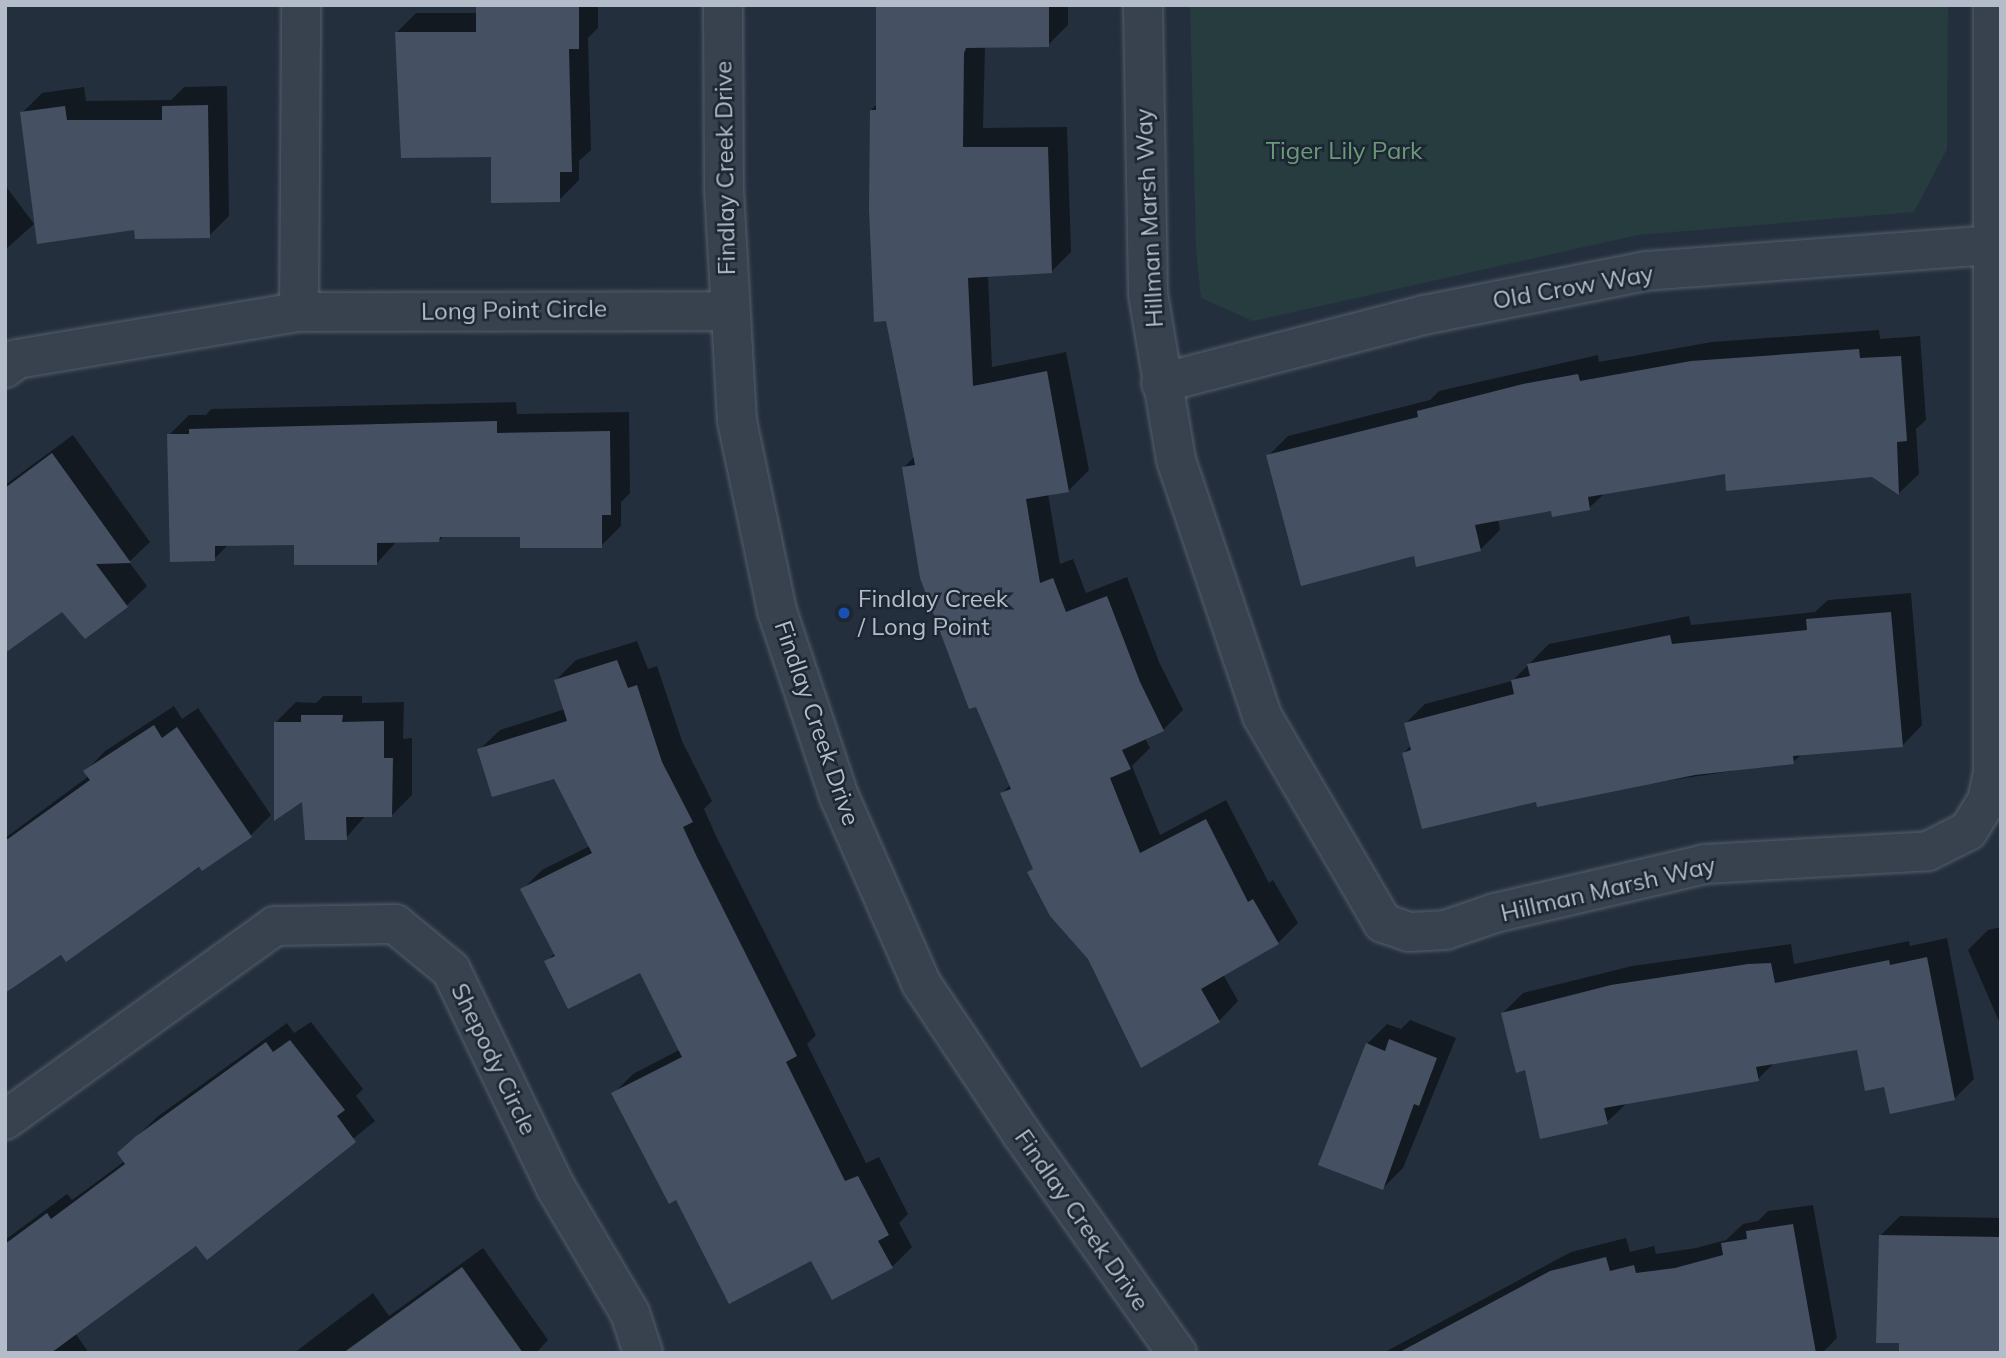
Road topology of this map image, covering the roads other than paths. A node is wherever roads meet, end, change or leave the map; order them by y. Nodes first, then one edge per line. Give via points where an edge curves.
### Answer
1 (301, 5) edge
2 (723, 5) edge
3 (1143, 5) edge
4 (1993, 5) edge
5 (1994, 245) junction
6 (729, 311) junction
7 (299, 312) junction
8 (5, 368) edge
9 (1161, 383) junction
10 (5, 1120) edge
11 (643, 1353) edge
12 (1177, 1353) edge

1 - 7 street
2 - 6 street, Findlay Creek Drive
3 - 9 street, Hillman Marsh Way via 1148,295
4 - 5 street, Hillman Marsh Way
5 - 9 street, Old Crow Way via 1646,271 1424,315
5 - 9 street, Hillman Marsh Way via 1993,772 1987,802 1968,831 1928,851 1705,864 1445,930 1409,932 1383,923 1262,716 1187,497
6 - 7 street, Long Point Circle
6 - 12 street, Findlay Creek Drive via 737,421 774,598 839,796 921,983 1020,1133
7 - 8 street, Long Point Circle via 17,359
10 - 11 street, Shepody Circle via 275,926 395,924 451,970 556,1188 630,1313

